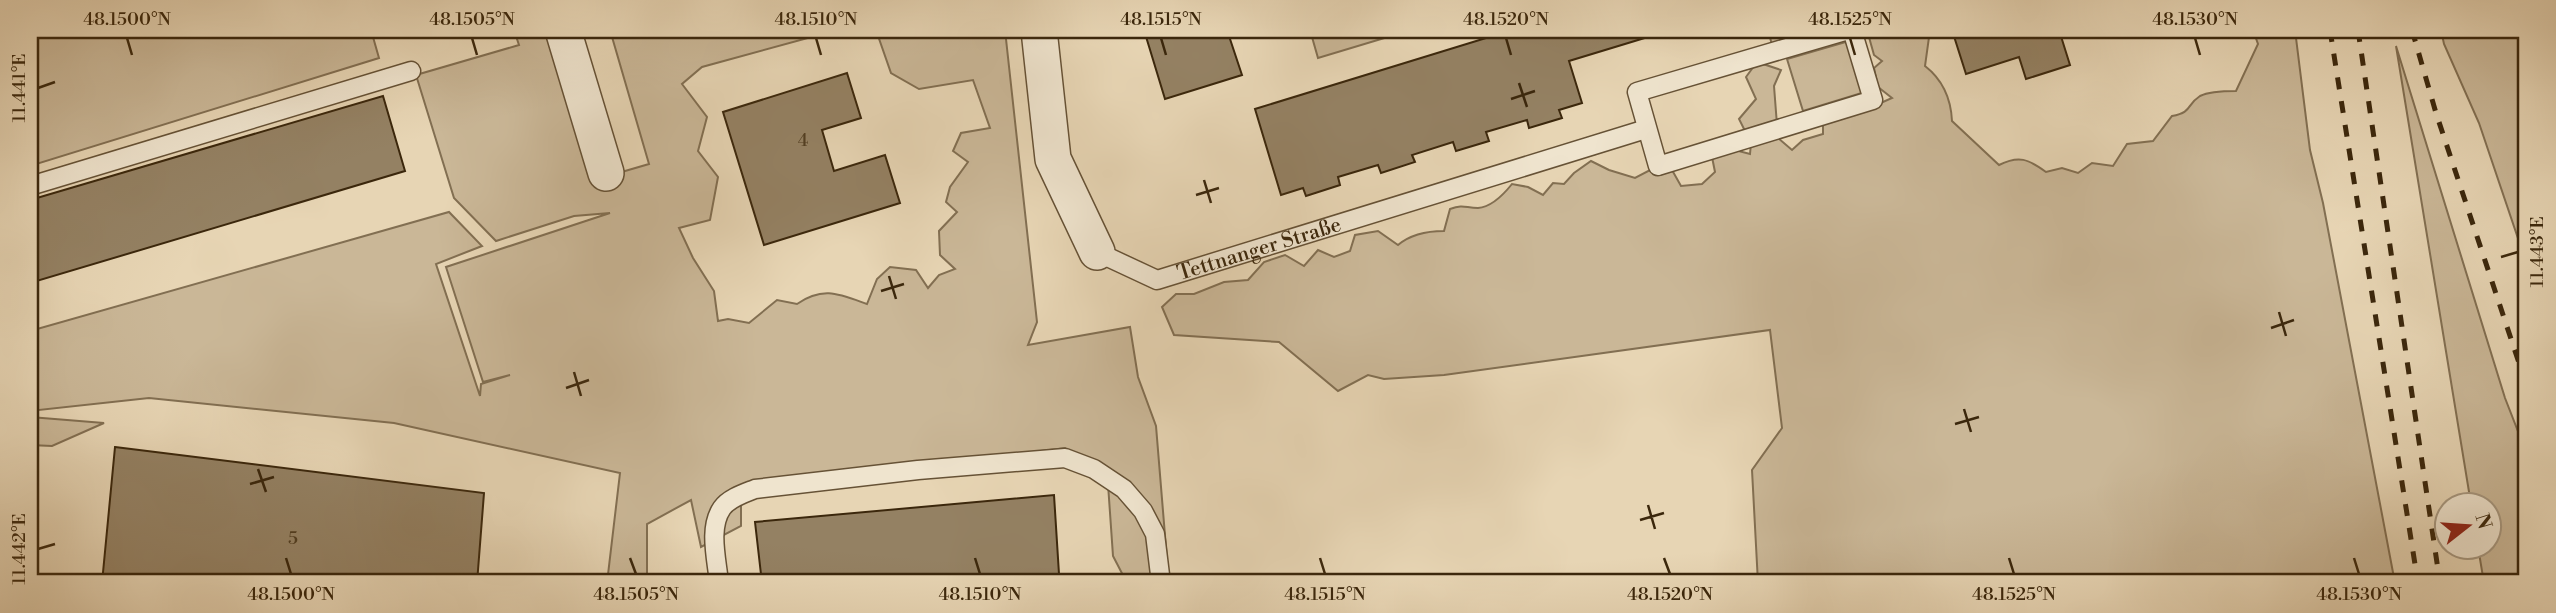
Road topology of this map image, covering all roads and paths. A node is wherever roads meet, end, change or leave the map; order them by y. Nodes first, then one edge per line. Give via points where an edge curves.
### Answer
1 (563, 30) edge
2 (1040, 30) edge
3 (1850, 30) edge
4 (411, 72) dead end
5 (1646, 129) junction
6 (606, 173) dead end
7 (30, 186) edge
8 (1097, 252) joint
9 (719, 583) edge
10 (1161, 583) edge

1 - 6 street
2 - 8 street, Tettnanger Straße via 1053,159
3 - 5 lane via 1637,92
3 - 5 lane via 1873,100 1658,166
4 - 7 lane
5 - 8 lane, Tettnanger Straße via 1157,280
9 - 10 lane via 714,528 722,507 755,489 1065,458 1104,475 1124,489 1143,512 1155,534

